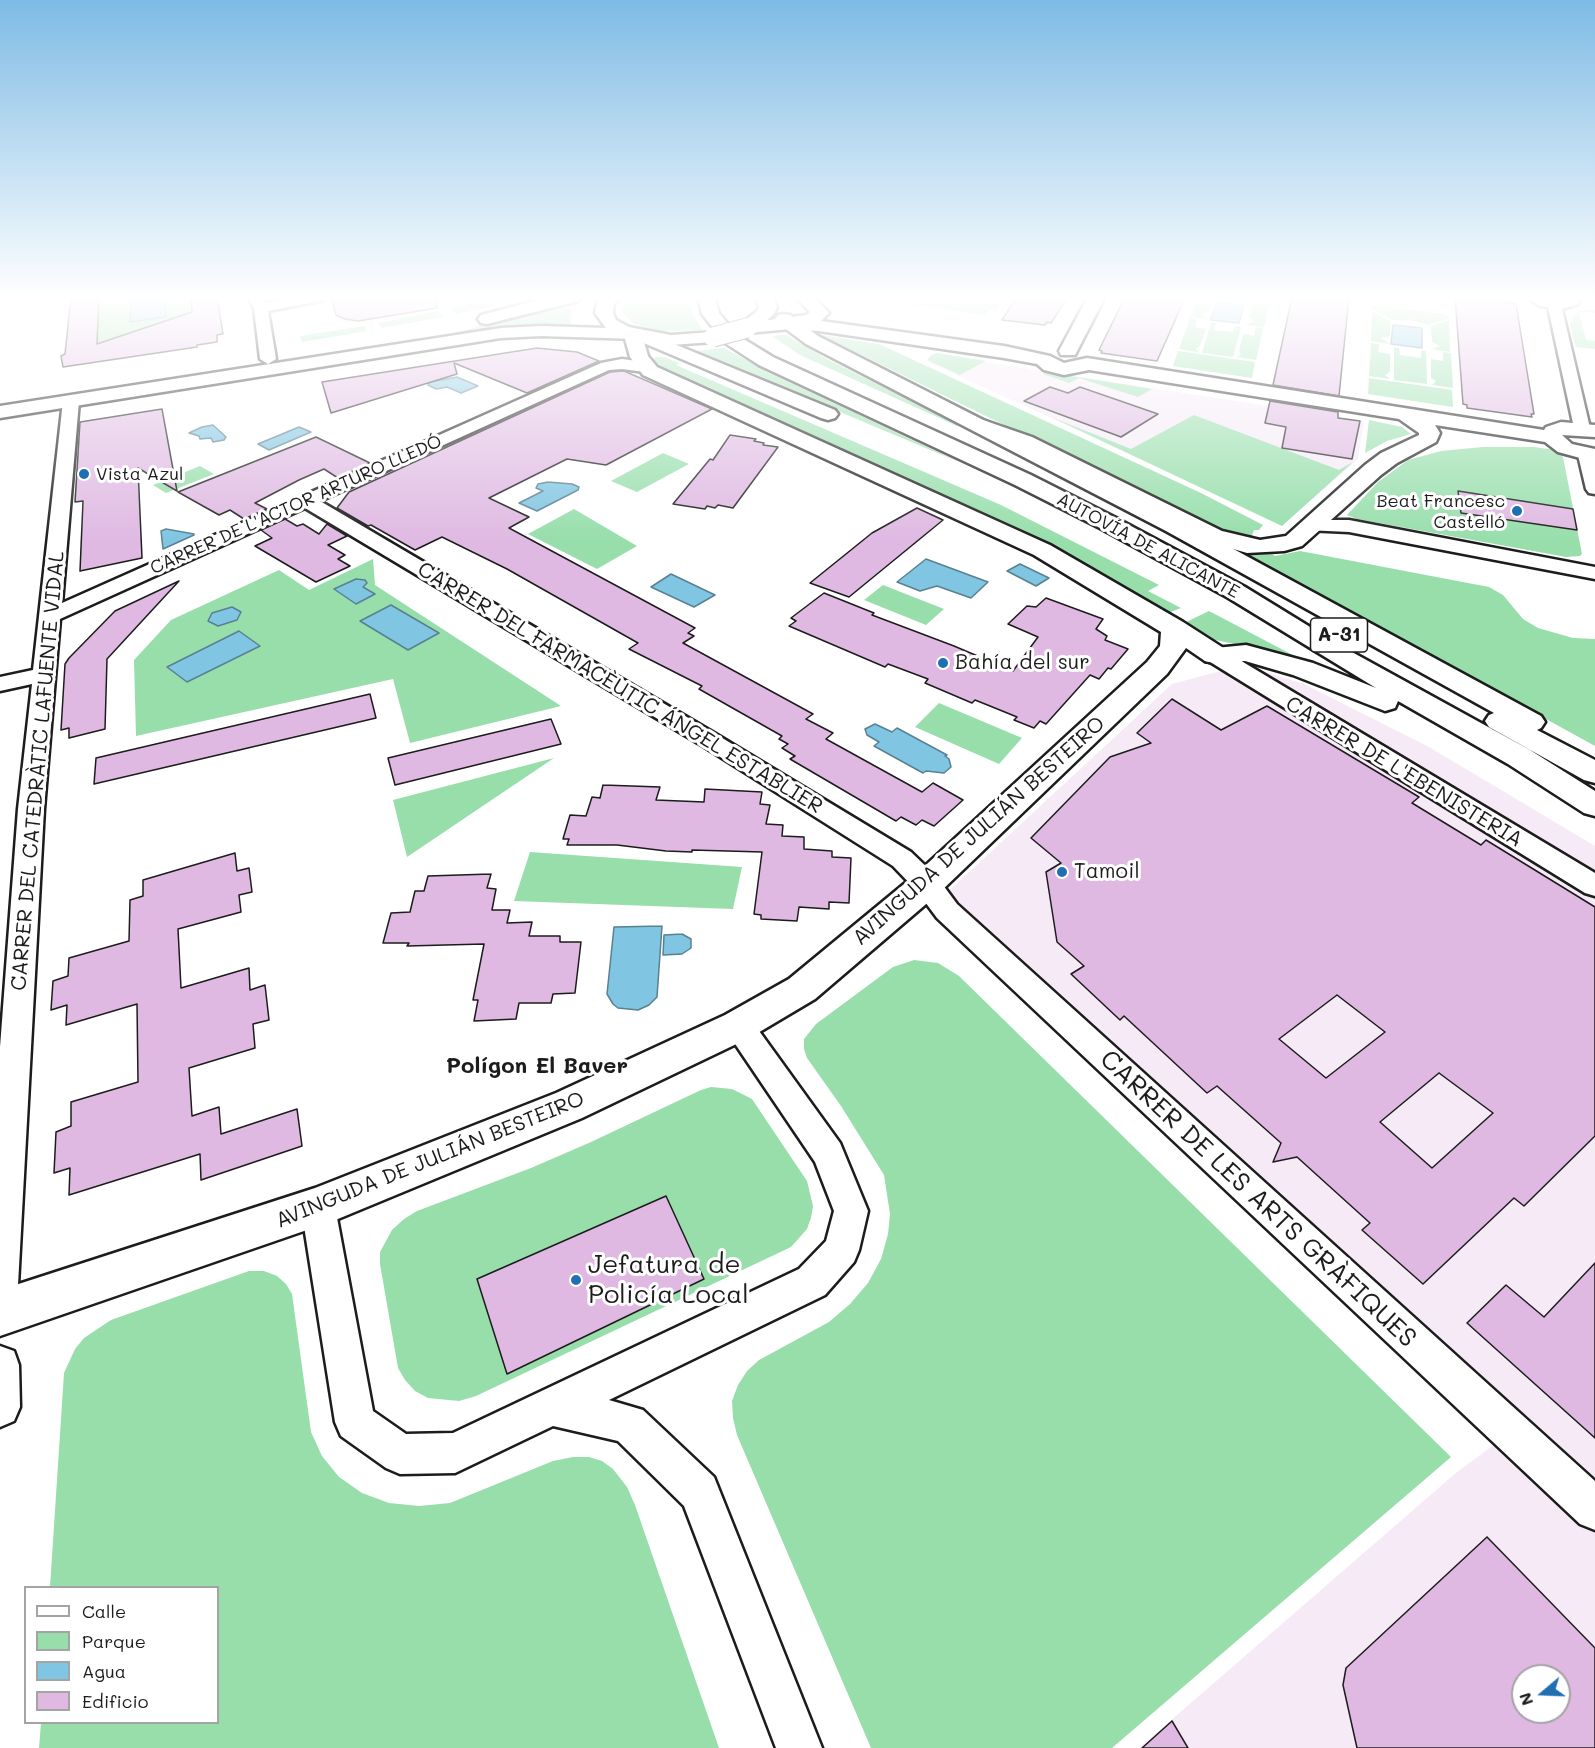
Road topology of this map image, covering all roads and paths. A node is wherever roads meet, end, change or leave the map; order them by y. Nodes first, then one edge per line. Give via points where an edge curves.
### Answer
1 (137, 379) edge
2 (213, 379) edge
3 (580, 379) edge
4 (670, 379) edge
5 (741, 379) edge
6 (804, 379) edge
7 (833, 379) edge
8 (888, 379) edge
9 (1177, 379) edge
10 (1574, 379) edge
11 (0, 399) edge
12 (71, 401) junction
13 (0, 412) edge
14 (1407, 416) junction
15 (848, 423) dead end
16 (983, 426) junction
17 (1588, 429) edge
18 (1552, 437) junction
19 (902, 445) dead end
20 (1413, 447) junction
21 (1591, 456) edge
22 (1595, 489) edge
23 (306, 501) junction
24 (1313, 526) junction
25 (1595, 573) edge
26 (49, 616) junction
27 (1174, 628) junction
28 (1332, 652) junction
29 (1215, 655) junction
30 (1157, 668) junction
31 (45, 674) junction
32 (0, 684) edge
33 (1595, 758) edge
34 (1595, 773) edge
35 (1595, 805) edge
36 (927, 884) junction
37 (1595, 886) edge
38 (738, 1026) junction
39 (318, 1207) junction
40 (0, 1285) edge
41 (0, 1313) edge
42 (0, 1365) edge
43 (0, 1407) edge
44 (554, 1407) junction
45 (1595, 1509) edge
46 (799, 1748) edge

1 - 11 main road
2 - 12 main road
3 - 23 street, CARRER DE L'ACTOR ARTURO LLEDÓ
4 - 27 main road via 1042,550
5 - 15 main road
6 - 28 main road, AUTOVÍA DE ALICANTE / A-31 via 1108,522 1236,592
7 - 34 main road, AUTOVÍA DE ALICANTE / A-31 via 1083,496
8 - 16 main road
9 - 14 main road
10 - 17 street
12 - 13 main road
12 - 26 street, CARRER DEL CATEDRÀTIC LAFUENTE VIDAL
14 - 18 main road
14 - 20 main road via 1430,434
16 - 24 main road via 1025,441 1229,541 1260,547 1284,544
16 - 33 main road via 1174,526
17 - 18 main road via 1561,428 1553,431
18 - 20 main road
18 - 21 main road via 1565,448
19 - 28 main road via 1157,562
20 - 24 main road via 1389,458
21 - 22 street
23 - 26 street, CARRER DE L'ACTOR ARTURO LLEDÓ
23 - 36 street, CARRER DEL FARMACÈUTIC ÁNGEL ESTABLIER via 902,859
24 - 25 street via 1349,526
26 - 31 street, CARRER DEL CATEDRÀTIC LAFUENTE VIDAL
27 - 29 main road
27 - 30 main road, AVINGUDA DE JULIÁN BESTEIRO via 1173,647
28 - 35 main road, AUTOVÍA DE ALICANTE / A-31 via 1519,757
29 - 30 main road
29 - 35 main road via 1246,653 1347,686 1409,714 1530,781
29 - 37 street, CARRER DE L'EBENISTERIA
30 - 36 main road, AVINGUDA DE JULIÁN BESTEIRO
31 - 32 street
31 - 40 street, CARRER DEL CATEDRÀTIC LAFUENTE VIDAL via 31,809
36 - 38 main road, AVINGUDA DE JULIÁN BESTEIRO via 802,988
36 - 45 street, CARRER DE LES ARTS GRÀFIQUES via 947,911
38 - 39 main road, AVINGUDA DE JULIÁN BESTEIRO via 568,1106
38 - 44 street via 828,1154 851,1211 841,1250 812,1282
39 - 41 main road, AVINGUDA DE JULIÁN BESTEIRO
39 - 44 street via 355,1422 400,1454 455,1453
42 - 43 street
44 - 46 street via 629,1424 699,1492

